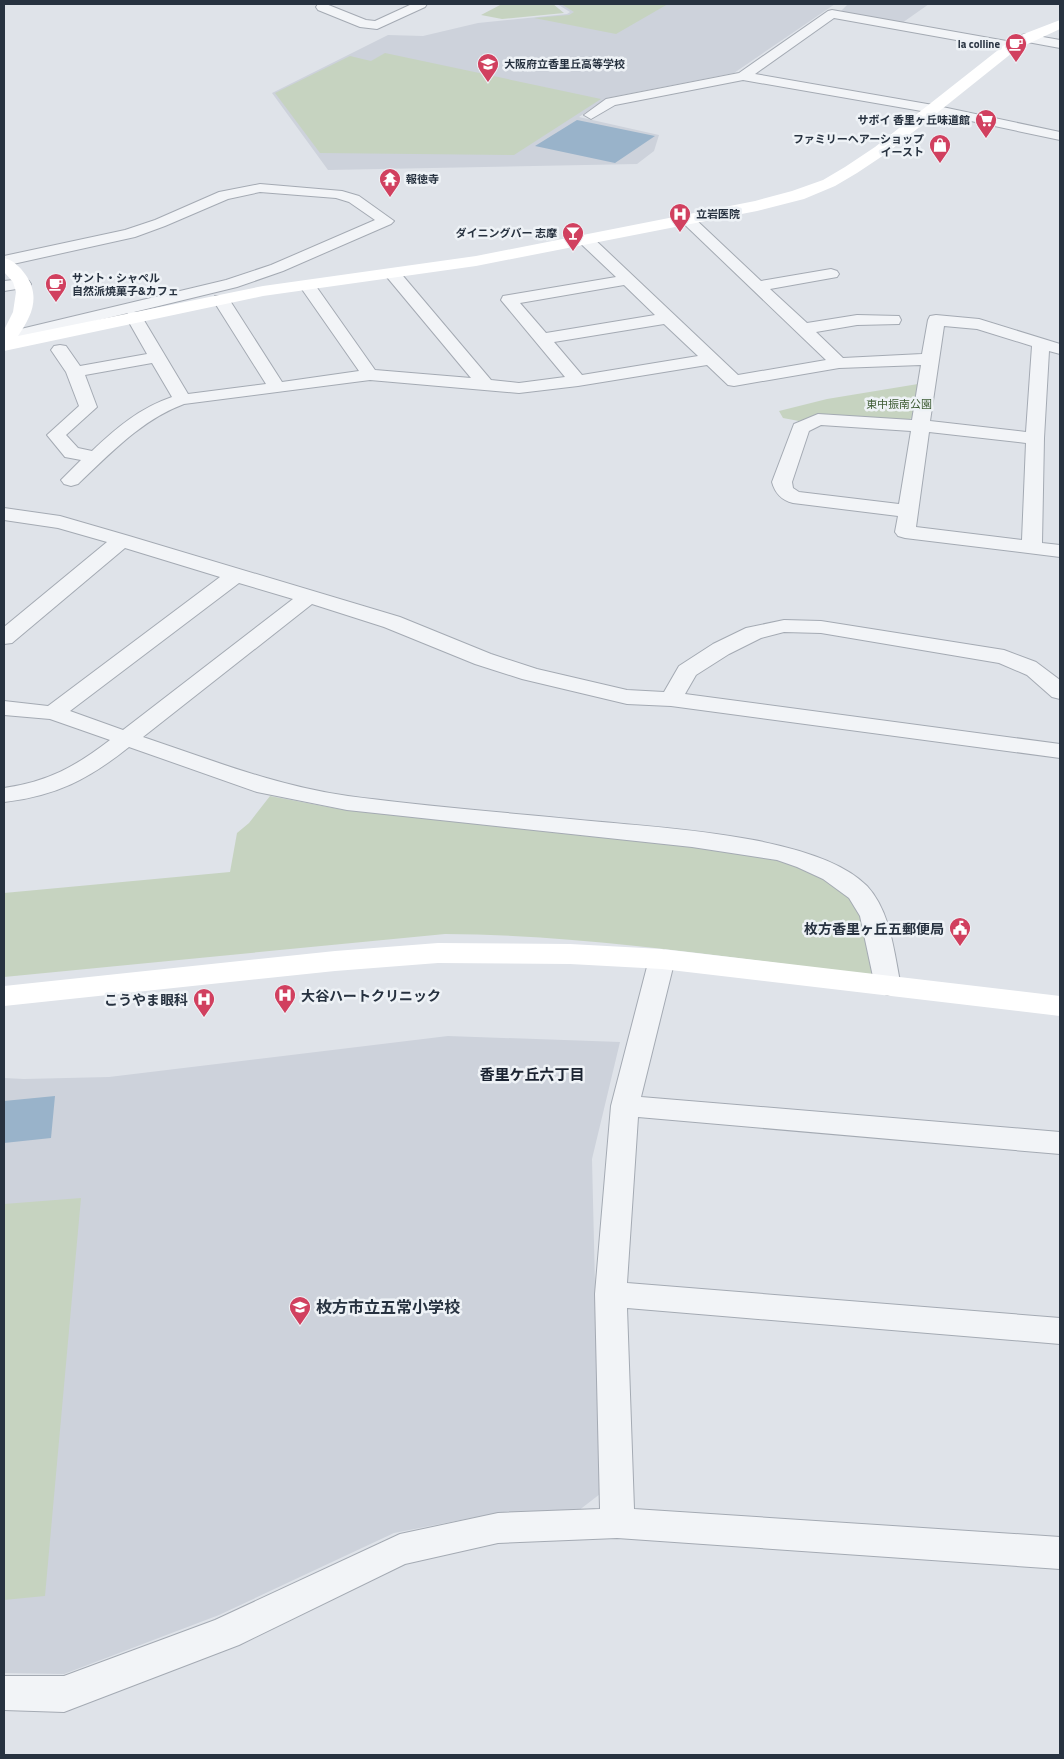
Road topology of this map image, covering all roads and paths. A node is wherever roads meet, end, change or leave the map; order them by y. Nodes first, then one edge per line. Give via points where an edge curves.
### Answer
1 (329, 4) edge
2 (421, 4) edge
3 (846, 4) edge
4 (832, 14) junction
5 (1060, 24) edge
6 (1019, 42) junction
7 (1060, 44) edge
8 (743, 76) junction
9 (933, 109) junction
10 (591, 115) dead end
11 (1060, 136) edge
12 (686, 219) junction
13 (585, 239) junction
14 (4, 262) edge
15 (392, 273) junction
16 (831, 274) dead end
17 (628, 280) junction
18 (23, 284) junction
19 (307, 285) junction
20 (4, 286) edge
21 (758, 286) junction
22 (221, 300) junction
23 (134, 317) junction
24 (667, 318) junction
25 (893, 320) dead end
26 (803, 329) junction
27 (542, 339) junction
28 (5, 342) edge
29 (1041, 343) junction
30 (1060, 349) edge
31 (60, 350) dead end
32 (156, 357) junction
33 (710, 359) junction
34 (930, 359) junction
35 (839, 363) junction
36 (75, 372) junction
37 (370, 375) junction
38 (578, 381) junction
39 (486, 385) junction
40 (277, 388) junction
41 (182, 399) junction
42 (920, 426) junction
43 (1034, 438) junction
44 (97, 457) junction
45 (72, 480) dead end
46 (908, 511) junction
47 (4, 515) edge
48 (122, 540) junction
49 (1032, 548) junction
50 (1060, 551) edge
51 (236, 575) junction
52 (308, 596) junction
53 (4, 638) edge
54 (1060, 690) edge
55 (671, 699) junction
56 (4, 708) edge
57 (53, 713) junction
58 (126, 739) junction
59 (1060, 751) edge
60 (4, 795) edge
61 (662, 959) junction
62 (888, 986) junction
63 (4, 996) edge
64 (1060, 1006) edge
65 (625, 1106) junction
66 (1060, 1143) edge
67 (611, 1294) junction
68 (1060, 1331) edge
69 (617, 1523) junction
70 (1060, 1553) edge
71 (4, 1693) edge

1 - 2 street via 322,7 364,24 377,25
3 - 4 street
4 - 6 street
4 - 8 street
5 - 6 street
6 - 7 street
6 - 9 street
8 - 9 street
8 - 10 street via 611,102
9 - 11 street
9 - 12 street via 881,150 829,183 765,204
12 - 13 street
12 - 21 street
13 - 15 street
13 - 17 street
14 - 18 street
14 - 28 street via 129,234 224,195 260,188 337,194 354,199 386,221 253,277
15 - 19 street
15 - 39 street
16 - 21 street
17 - 24 street
17 - 27 street via 509,300
18 - 20 street
18 - 28 street via 25,309
19 - 22 street
19 - 37 street
21 - 26 street
22 - 23 street
22 - 40 street
23 - 28 street
23 - 32 street
24 - 27 street
24 - 33 street
25 - 26 street via 857,320
26 - 35 street
27 - 38 street
29 - 30 street
29 - 34 street via 979,324 936,320
29 - 43 street
31 - 36 street
32 - 36 street
32 - 41 street
33 - 35 street via 734,382
33 - 38 street
34 - 35 street
34 - 42 street
36 - 44 street via 88,407 56,435 72,453
37 - 39 street
37 - 40 street
38 - 39 street via 519,388
40 - 41 street
41 - 44 street via 145,414
42 - 43 street
42 - 46 street
42 - 46 street via 818,419 801,428 782,482 784,490 793,496
43 - 49 street
44 - 45 street
46 - 49 street via 905,532
47 - 48 street via 60,522
48 - 51 street
48 - 53 street
49 - 50 street
51 - 52 street
51 - 57 street
52 - 55 street via 392,622 483,659 530,674 627,697
52 - 58 street
54 - 55 street via 1028,665 1004,657 821,628 784,626 754,633 712,654 688,671
55 - 59 street
56 - 57 street
57 - 58 street
58 - 60 street via 73,777 33,792
58 - 62 street via 264,788 306,796 692,839 779,853 806,861 832,873 858,892 874,916
61 - 62 street
61 - 63 street via 570,954 438,953 335,960
61 - 65 street
62 - 64 street
65 - 66 street
65 - 67 street
67 - 68 street
67 - 69 street
69 - 70 street
69 - 71 street via 498,1528 400,1550 226,1632 64,1694

